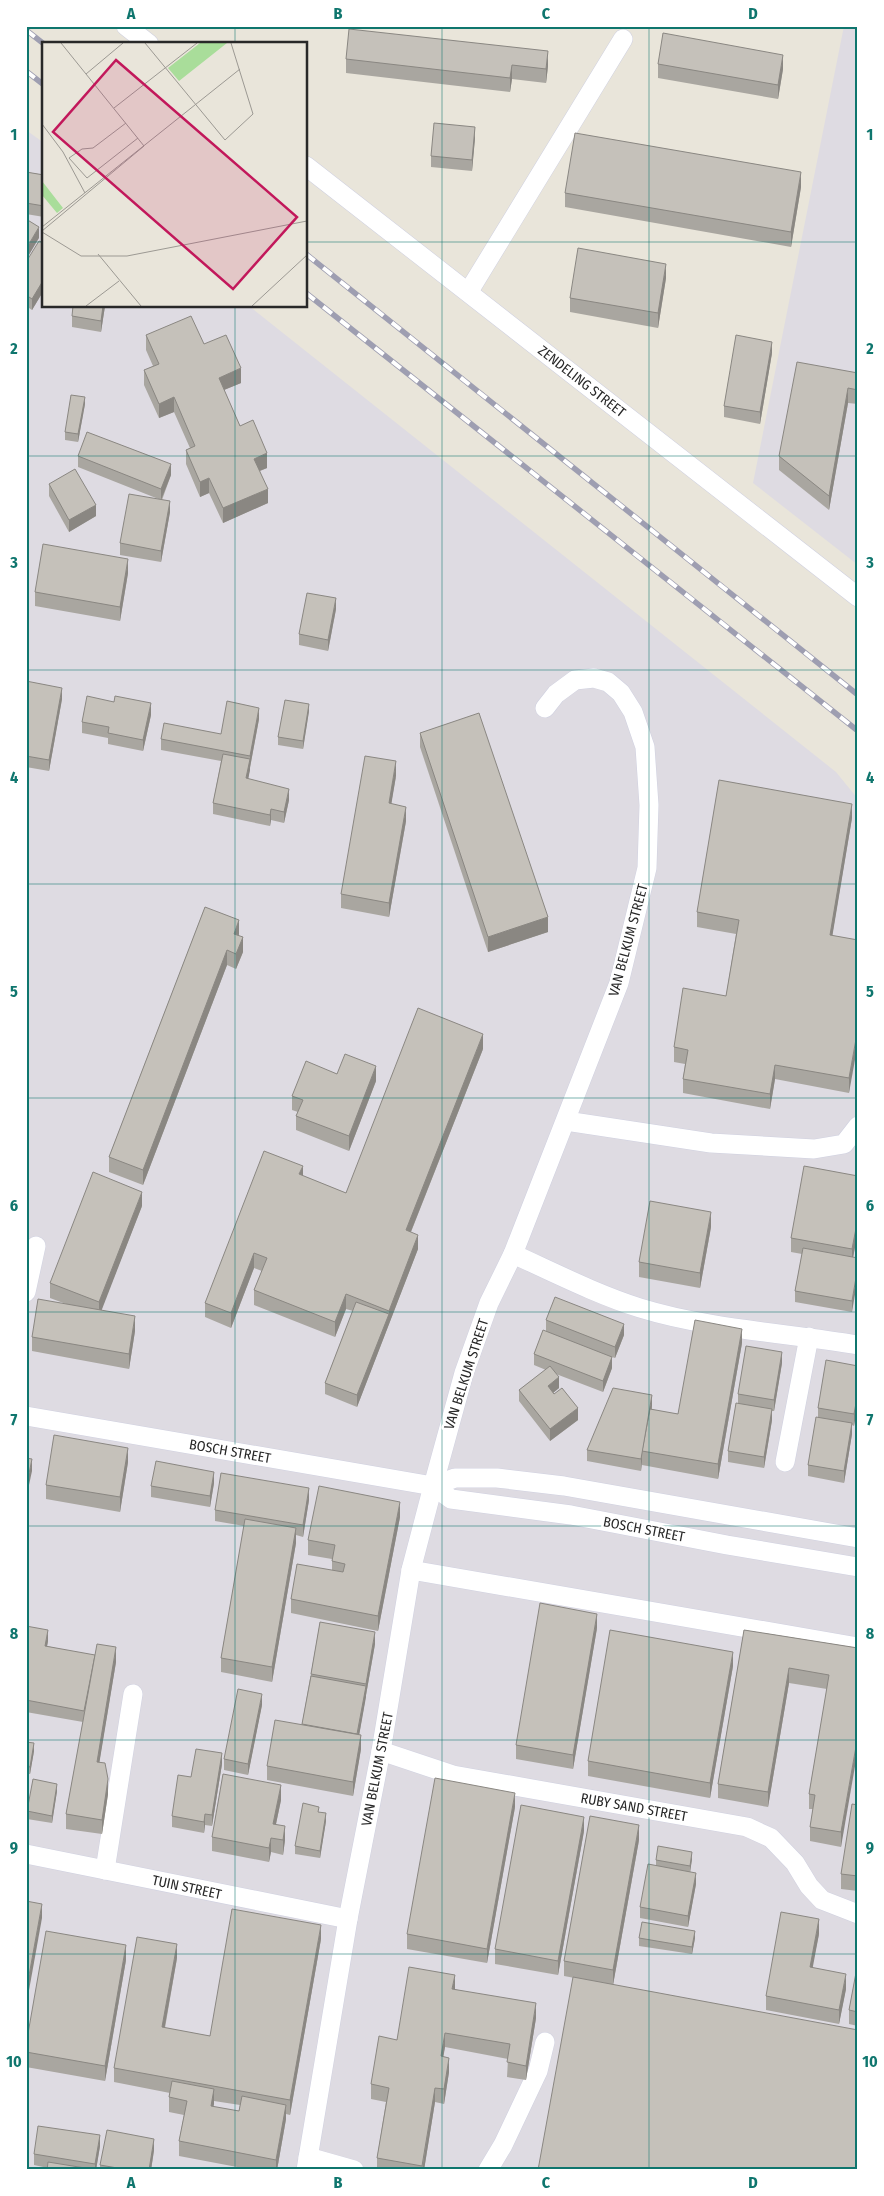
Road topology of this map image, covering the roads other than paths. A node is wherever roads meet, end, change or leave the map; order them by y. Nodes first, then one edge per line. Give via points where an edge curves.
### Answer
1 (126, 26) edge
2 (623, 39) dead end
3 (146, 42) edge
4 (308, 168) edge
5 (468, 291) junction
6 (858, 597) edge
7 (545, 708) dead end
8 (566, 1120) junction
9 (858, 1126) edge
10 (36, 1246) dead end
11 (513, 1254) junction
12 (26, 1292) edge
13 (810, 1337) junction
14 (858, 1345) edge
15 (26, 1416) edge
16 (784, 1462) dead end
17 (433, 1486) junction
18 (858, 1538) edge
19 (858, 1566) edge
20 (411, 1570) junction
21 (858, 1647) edge
22 (133, 1694) dead end
23 (381, 1752) junction
24 (26, 1854) edge
25 (105, 1870) junction
26 (858, 1914) edge
27 (348, 1919) junction
28 (545, 2042) dead end
29 (307, 2163) edge
30 (354, 2170) edge
31 (488, 2170) edge

1 - 3 street
2 - 5 street
4 - 5 street, ZENDELING STREET
5 - 6 street, ZENDELING STREET
7 - 8 street, VAN BELKUM STREET via 556,694 575,680 594,678 608,682 634,712 646,747 649,806 647,868 619,983
8 - 9 street via 711,1143 814,1149 844,1144
8 - 11 street, VAN BELKUM STREET
10 - 12 street
11 - 13 street via 639,1308 685,1320
11 - 17 street, VAN BELKUM STREET via 489,1304 464,1372
13 - 14 street
13 - 16 street
15 - 17 street, BOSCH STREET
17 - 18 street, BOSCH STREET via 455,1478 497,1478 564,1486
17 - 19 street, BOSCH STREET via 451,1499 571,1515
17 - 20 street, VAN BELKUM STREET
20 - 21 street
20 - 23 street, VAN BELKUM STREET
22 - 25 street
23 - 26 street, RUBY SAND STREET via 453,1775 747,1827 771,1838 822,1900
23 - 27 street, VAN BELKUM STREET
24 - 25 street, TUIN STREET
25 - 27 street, TUIN STREET
27 - 29 street, VAN BELKUM STREET
28 - 31 street via 538,2071
29 - 30 street

